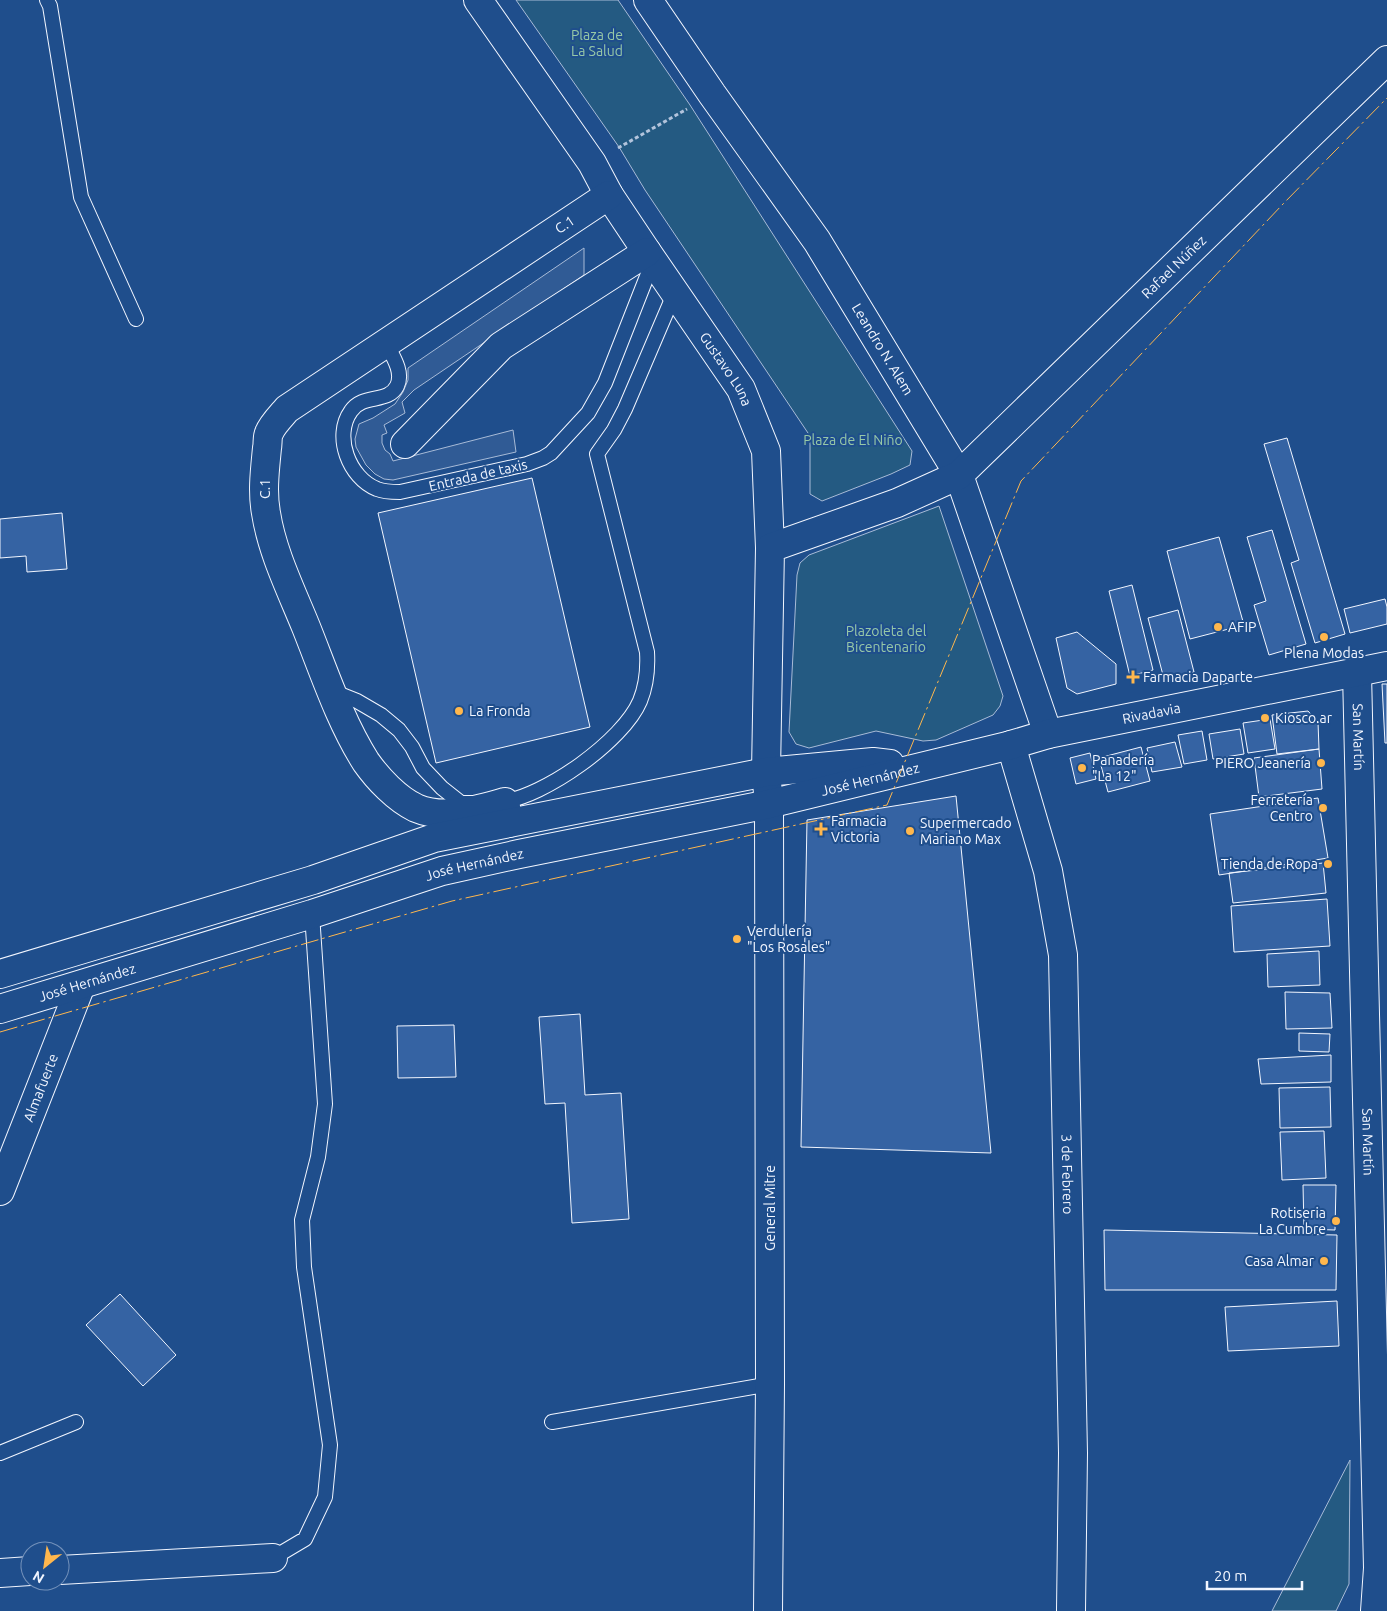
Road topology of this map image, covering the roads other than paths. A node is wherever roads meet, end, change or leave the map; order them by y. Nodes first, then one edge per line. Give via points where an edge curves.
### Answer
1 (47, 0) edge
2 (478, 0) edge
3 (648, 0) edge
4 (1387, 60) edge
5 (609, 194) junction
6 (650, 257) junction
7 (675, 291) junction
8 (136, 319) dead end
9 (386, 343) junction
10 (405, 444) dead end
11 (959, 475) junction
12 (770, 548) junction
13 (1387, 666) edge
14 (1357, 673) junction
15 (332, 690) junction
16 (1048, 734) junction
17 (1011, 745) junction
18 (916, 768) junction
19 (766, 772) junction
20 (769, 804) junction
21 (507, 812) junction
22 (312, 914) junction
23 (0, 974) edge
24 (81, 985) junction
25 (0, 1009) edge
26 (0, 1191) edge
27 (770, 1384) junction
28 (76, 1422) dead end
29 (552, 1422) dead end
30 (0, 1453) edge
31 (273, 1558) joint
32 (70, 1569) edge
33 (20, 1572) edge
34 (0, 1573) edge
35 (768, 1611) edge
36 (1071, 1611) edge
37 (1376, 1611) edge

1 - 8 lane via 81,197
2 - 5 street, Gustavo Luna via 592,163
3 - 11 street, Leandro N. Alem via 817,241
4 - 11 street, Rafael Núñez
5 - 6 street, Gustavo Luna
5 - 9 street, C.1
6 - 7 street, Gustavo Luna
6 - 9 lane, Entrada de taxis via 605,382 588,413 551,452 527,464 400,492 376,489 368,483 350,463 345,452 344,427 352,409 358,404 387,396 397,386 398,371
6 - 10 street via 501,346
7 - 12 street, Gustavo Luna via 741,389 766,451
7 - 21 lane via 625,409 597,454 647,652 648,676 640,702 604,746
9 - 15 street, C.1 via 287,409 269,434 264,479 265,512 275,548
11 - 12 street via 897,502
11 - 16 street, Leandro N. Alem
12 - 19 street, Gustavo Luna
13 - 14 street, Rivadavia
14 - 16 street, Rivadavia
14 - 37 street, San Martín via 1378,1568
15 - 21 lane via 381,715 412,747 423,768 461,802 484,804
15 - 21 street, C.1 via 367,763 403,799 430,812 476,809
16 - 17 street, Rivadavia
17 - 18 street, Rivadavia
17 - 36 street, 3 de Febrero via 1048,871 1063,955 1073,1453
18 - 19 street, José Hernández via 873,762
18 - 20 street, José Hernández
19 - 20 street, Gustavo Luna
19 - 21 street, José Hernández
20 - 22 street, José Hernández via 442,871
20 - 27 street, General Mitre
21 - 23 street, José Hernández via 313,880
22 - 24 street, José Hernández
22 - 31 lane via 325,1104 318,1157 302,1220 304,1267 330,1444 325,1498 305,1539
24 - 25 street, José Hernández
24 - 26 street, Almafuerte
27 - 29 lane
27 - 35 street, General Mitre
28 - 30 lane
31 - 32 street
33 - 34 street

